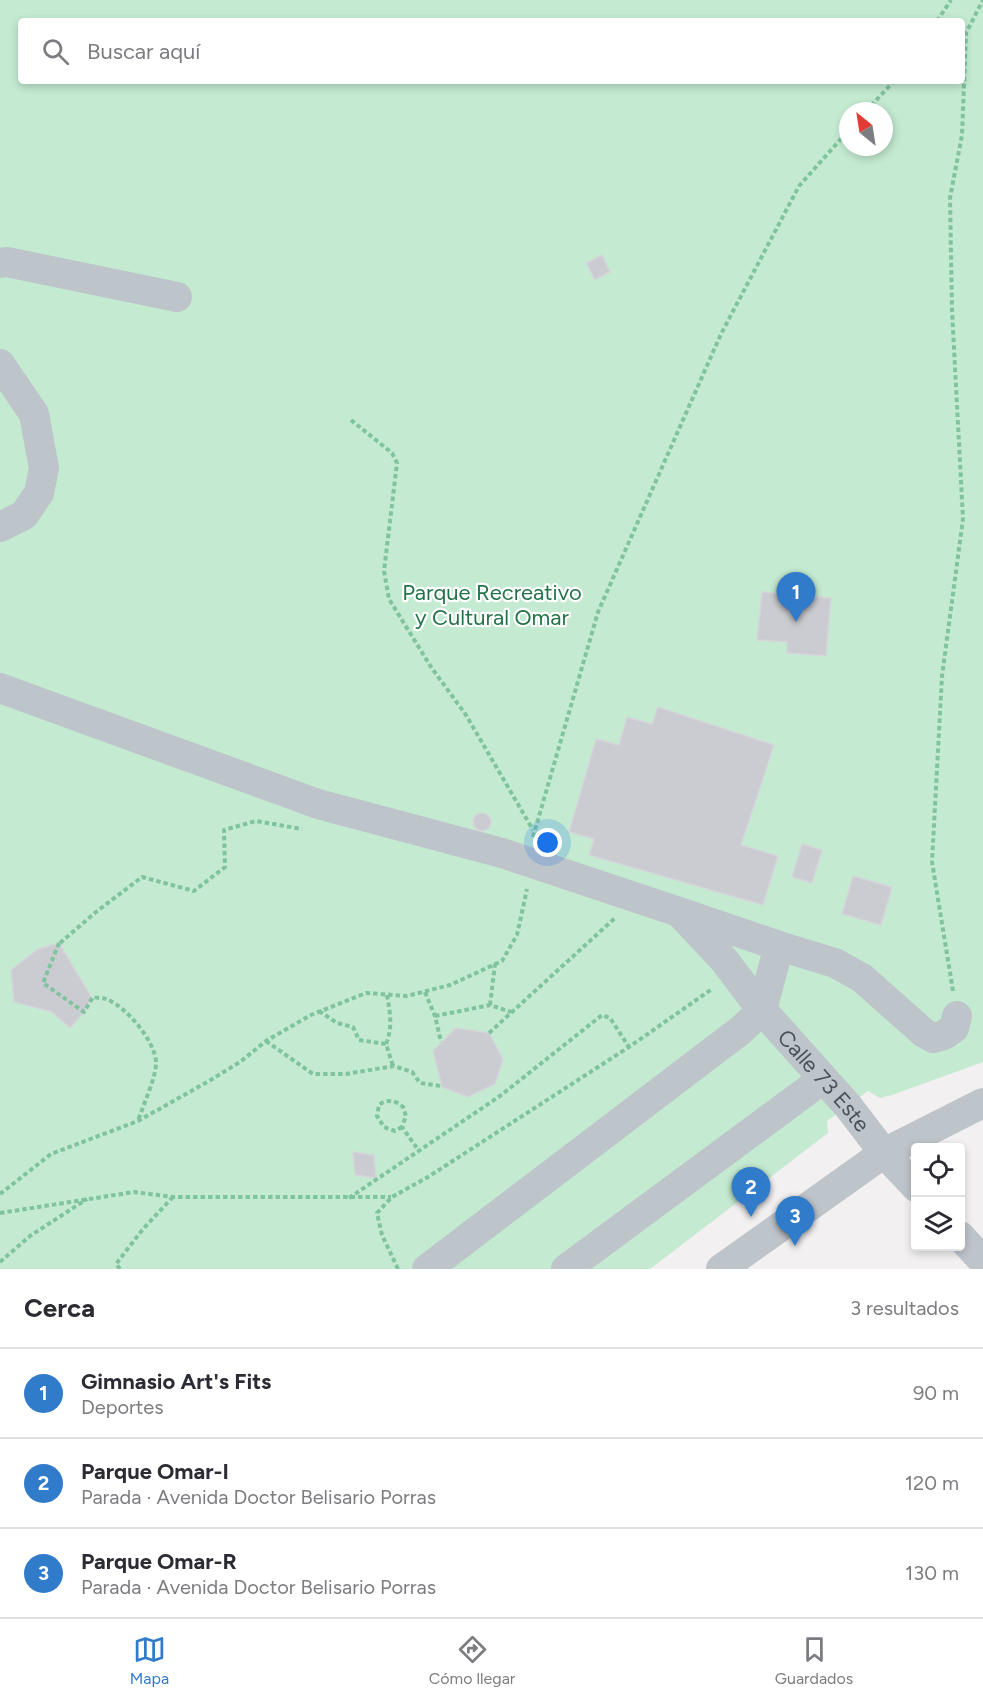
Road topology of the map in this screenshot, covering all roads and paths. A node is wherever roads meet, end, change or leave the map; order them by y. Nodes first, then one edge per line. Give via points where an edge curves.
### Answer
1 (951, 0) edge
2 (983, 0) edge
3 (939, 18) edge
4 (965, 58) edge
5 (891, 84) edge
6 (964, 84) edge
7 (874, 102) edge
8 (839, 141) edge
9 (0, 263) edge
10 (177, 297) dead end
11 (0, 364) edge
12 (351, 420) dead end
13 (0, 527) edge
14 (0, 688) edge
15 (318, 804) junction
16 (529, 881) dead end
17 (679, 912) junction
18 (619, 914) dead end
19 (779, 946) junction
20 (495, 964) junction
21 (720, 983) dead end
22 (425, 992) junction
23 (387, 995) junction
24 (490, 1005) junction
25 (762, 1010) junction
26 (319, 1011) junction
27 (511, 1012) junction
28 (435, 1016) junction
29 (957, 1016) joint
30 (489, 1033) dead end
31 (266, 1041) junction
32 (441, 1042) dead end
33 (386, 1044) junction
34 (629, 1047) junction
35 (393, 1066) dead end
36 (823, 1079) junction
37 (441, 1086) dead end
38 (983, 1103) edge
39 (138, 1121) junction
40 (402, 1127) junction
41 (418, 1151) junction
42 (884, 1153) junction
43 (911, 1183) edge
44 (0, 1194) edge
45 (90, 1197) junction
46 (173, 1197) junction
47 (392, 1197) junction
48 (348, 1198) junction
49 (0, 1213) edge
50 (965, 1241) edge
51 (983, 1261) edge
52 (0, 1262) edge
53 (120, 1269) edge
54 (399, 1269) edge
55 (427, 1269) edge
56 (566, 1269) edge
57 (721, 1269) edge

1 - 3 path
2 - 4 path via 966,33
5 - 7 path
6 - 29 path via 962,135 950,198 963,519 942,676 932,862
8 - 12 path via 799,186 721,334 598,612 533,830 466,715 389,599 384,571 397,463 392,453
9 - 10 street
11 - 13 street via 33,414 44,468 39,494 24,515
14 - 15 street
15 - 17 street via 502,853
15 - 39 path via 303,830 256,820 224,830 225,867 194,891 142,877 59,943 44,983 84,1012 93,997 118,1005 142,1029 153,1050 155,1072
16 - 20 path via 517,935 502,961
17 - 19 street
17 - 25 street, Calle 73 Este via 724,960
18 - 27 path
19 - 25 street
19 - 29 street via 835,963 862,978 933,1038 954,1028
20 - 22 path
20 - 24 path
21 - 34 path
22 - 23 path
22 - 28 path
23 - 26 path via 366,993
23 - 33 path via 391,1033
24 - 27 path
24 - 28 path
25 - 36 street, Calle 73 Este
25 - 55 street
26 - 31 path
26 - 33 path via 337,1023 353,1027 359,1040
27 - 30 path
28 - 32 path
31 - 37 path via 313,1074 346,1074 394,1066 412,1072 420,1083
31 - 39 path via 232,1067
33 - 35 path
34 - 41 path via 610,1018 602,1014 500,1096
34 - 47 path
36 - 42 street, Calle 73 Este
36 - 56 street
38 - 42 street
39 - 44 path via 51,1154
40 - 40 path via 406,1114 400,1104 387,1101 379,1105 377,1116 384,1127 395,1131
40 - 41 path
41 - 48 path
42 - 43 street, Calle 73 Este
42 - 57 street
45 - 46 path via 134,1192
45 - 49 path
45 - 52 path via 30,1236
46 - 48 path
46 - 53 path via 116,1264
47 - 48 path
47 - 54 path via 377,1213 382,1235
50 - 51 street

